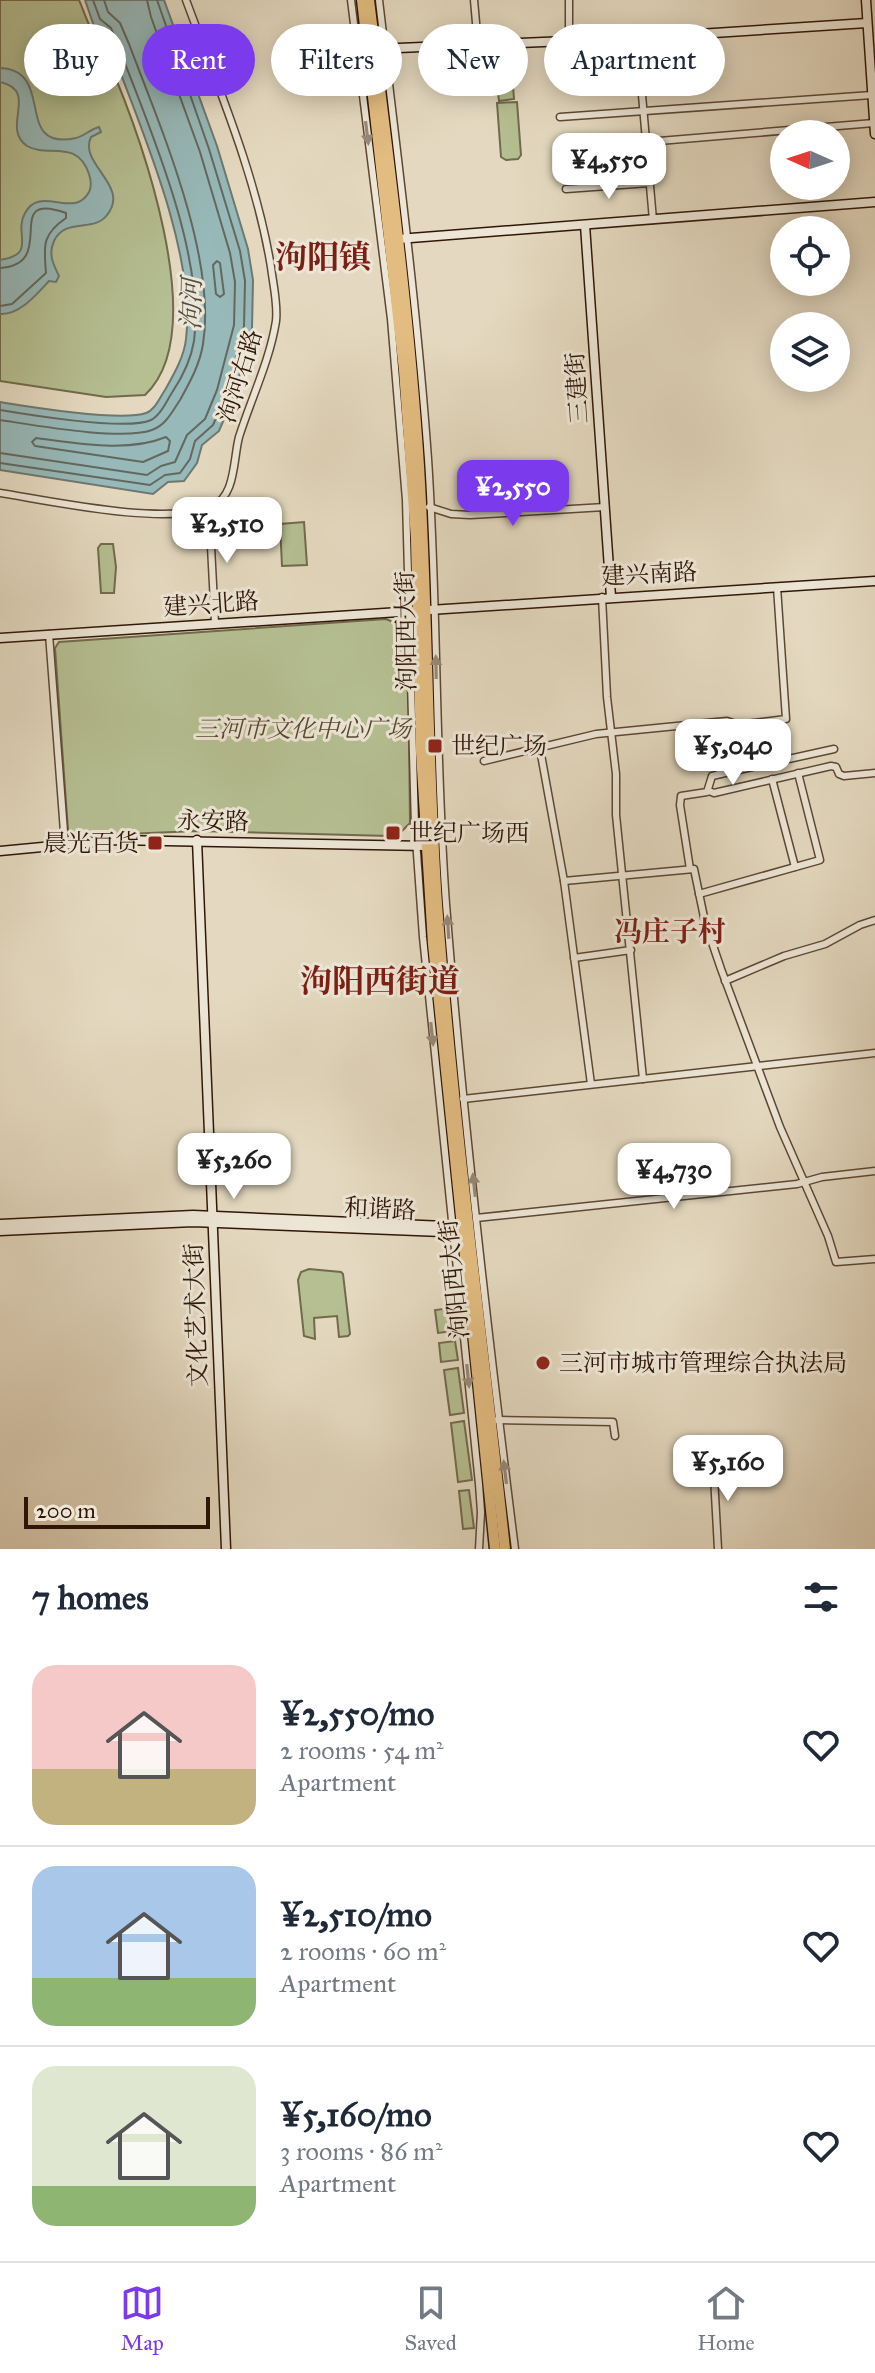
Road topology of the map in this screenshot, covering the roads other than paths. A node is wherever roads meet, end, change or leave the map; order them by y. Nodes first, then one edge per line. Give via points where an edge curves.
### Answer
1 (186, 0) edge
2 (351, 0) edge
3 (362, 0) edge
4 (369, 0) edge
5 (379, 0) edge
6 (474, 0) edge
7 (569, 0) edge
8 (866, 0) edge
9 (374, 24) edge
10 (379, 24) edge
11 (476, 24) edge
12 (569, 24) edge
13 (870, 24) edge
14 (725, 33) edge
15 (872, 95) junction
16 (386, 96) edge
17 (642, 96) edge
18 (643, 109) junction
19 (560, 117) dead end
20 (874, 123) edge
21 (875, 134) edge
22 (646, 142) junction
23 (563, 149) dead end
24 (649, 183) junction
25 (566, 189) dead end
26 (875, 202) edge
27 (653, 220) junction
28 (585, 225) junction
29 (403, 238) junction
30 (0, 493) edge
31 (426, 507) junction
32 (605, 507) junction
33 (209, 508) junction
34 (875, 581) edge
35 (777, 587) junction
36 (607, 597) junction
37 (422, 609) junction
38 (215, 623) junction
39 (49, 634) junction
40 (0, 638) edge
41 (732, 723) junction
42 (611, 732) junction
43 (540, 749) junction
44 (834, 749) dead end
45 (484, 761) dead end
46 (798, 773) junction
47 (875, 773) edge
48 (720, 774) junction
49 (772, 779) junction
50 (709, 791) junction
51 (197, 840) junction
52 (65, 845) junction
53 (421, 846) junction
54 (0, 851) edge
55 (795, 867) junction
56 (690, 869) junction
57 (624, 877) junction
58 (564, 881) junction
59 (699, 894) junction
60 (875, 920) edge
61 (631, 950) junction
62 (574, 958) junction
63 (725, 981) junction
64 (875, 1053) edge
65 (757, 1067) junction
66 (643, 1079) junction
67 (591, 1084) junction
68 (460, 1099) junction
69 (875, 1171) edge
70 (805, 1182) junction
71 (212, 1219) junction
72 (0, 1224) edge
73 (464, 1227) junction
74 (0, 1231) edge
75 (875, 1259) edge
76 (494, 1420) junction
77 (615, 1436) dead end
78 (713, 1458) dead end
79 (226, 1549) edge
80 (479, 1549) edge
81 (495, 1549) edge
82 (505, 1549) edge
83 (515, 1549) edge
84 (718, 1549) edge

1 - 33 street, 泃河右路 via 262,225 276,315 228,489
2 -> 37 street
3 - 37 highway, 泃阳西大街 via 404,370
4 - 9 highway, 泃阳西大街
5 - 10 street
6 - 11 street
7 - 12 street
8 - 13 street
13 - 14 street
13 - 15 street
15 - 18 street
15 - 20 street
16 - 29 highway, 泃阳西大街
17 - 18 street
18 - 19 street
18 - 22 street
20 - 21 street
20 - 22 street
22 - 23 street
22 - 24 street
24 - 25 street
24 - 27 street
26 - 27 street
27 - 28 street
28 - 29 street
28 - 32 street, 三建街
29 - 31 highway, 泃阳西大街
30 - 33 street via 118,510 187,513
31 - 32 street via 470,515
31 - 37 highway, 泃阳西大街
32 - 36 street, 三建街
33 - 38 street
34 - 35 street, 建兴南路
35 - 36 street, 建兴南路
35 - 41 street via 786,719
36 - 37 street, 建兴南路
36 - 42 street
37 - 38 street, 建兴北路
37 - 53 highway, 泃阳西大街
68 -> 37 highway, 泃阳西大街 via 440,943
38 - 39 street, 建兴北路
39 - 40 street, 建兴北路
39 - 52 street
41 - 42 street
41 - 48 street via 725,750 717,756
42 - 43 street
42 - 57 street
43 - 45 street
43 - 58 street
44 - 48 street
46 - 47 street via 835,766 844,776
46 - 49 street
46 - 55 street via 820,860
48 - 50 street via 710,776
49 - 50 street
49 - 55 street
50 - 56 street via 680,797
51 - 52 street, 永安路
51 - 53 street, 永安路
51 - 71 street, 文化艺术大街
52 - 54 street, 永安路
53 -> 73 highway, 泃阳西大街
55 - 59 street
56 - 57 street
56 - 59 street
57 - 58 street
57 - 61 street
58 - 62 street
59 - 63 street
60 - 63 street
61 - 62 street
61 - 66 street
62 - 67 street
63 - 65 street
64 - 65 street
65 - 66 street
65 - 70 street
66 - 67 street
67 - 68 street
73 -> 68 highway, 泃阳西大街
69 - 70 street
70 - 73 street
70 - 75 street via 836,1262
71 - 72 street, 和谐路
71 - 73 street, 和谐路
71 - 74 street, 和谐路
71 - 79 street, 文化艺术大街
73 - 76 highway, 泃阳西大街
73 - 76 street
73 -> 80 street
73 - 81 highway, 泃阳西大街
76 - 77 street via 613,1422
76 - 82 highway, 泃阳西大街
83 -> 76 street
78 - 84 street

